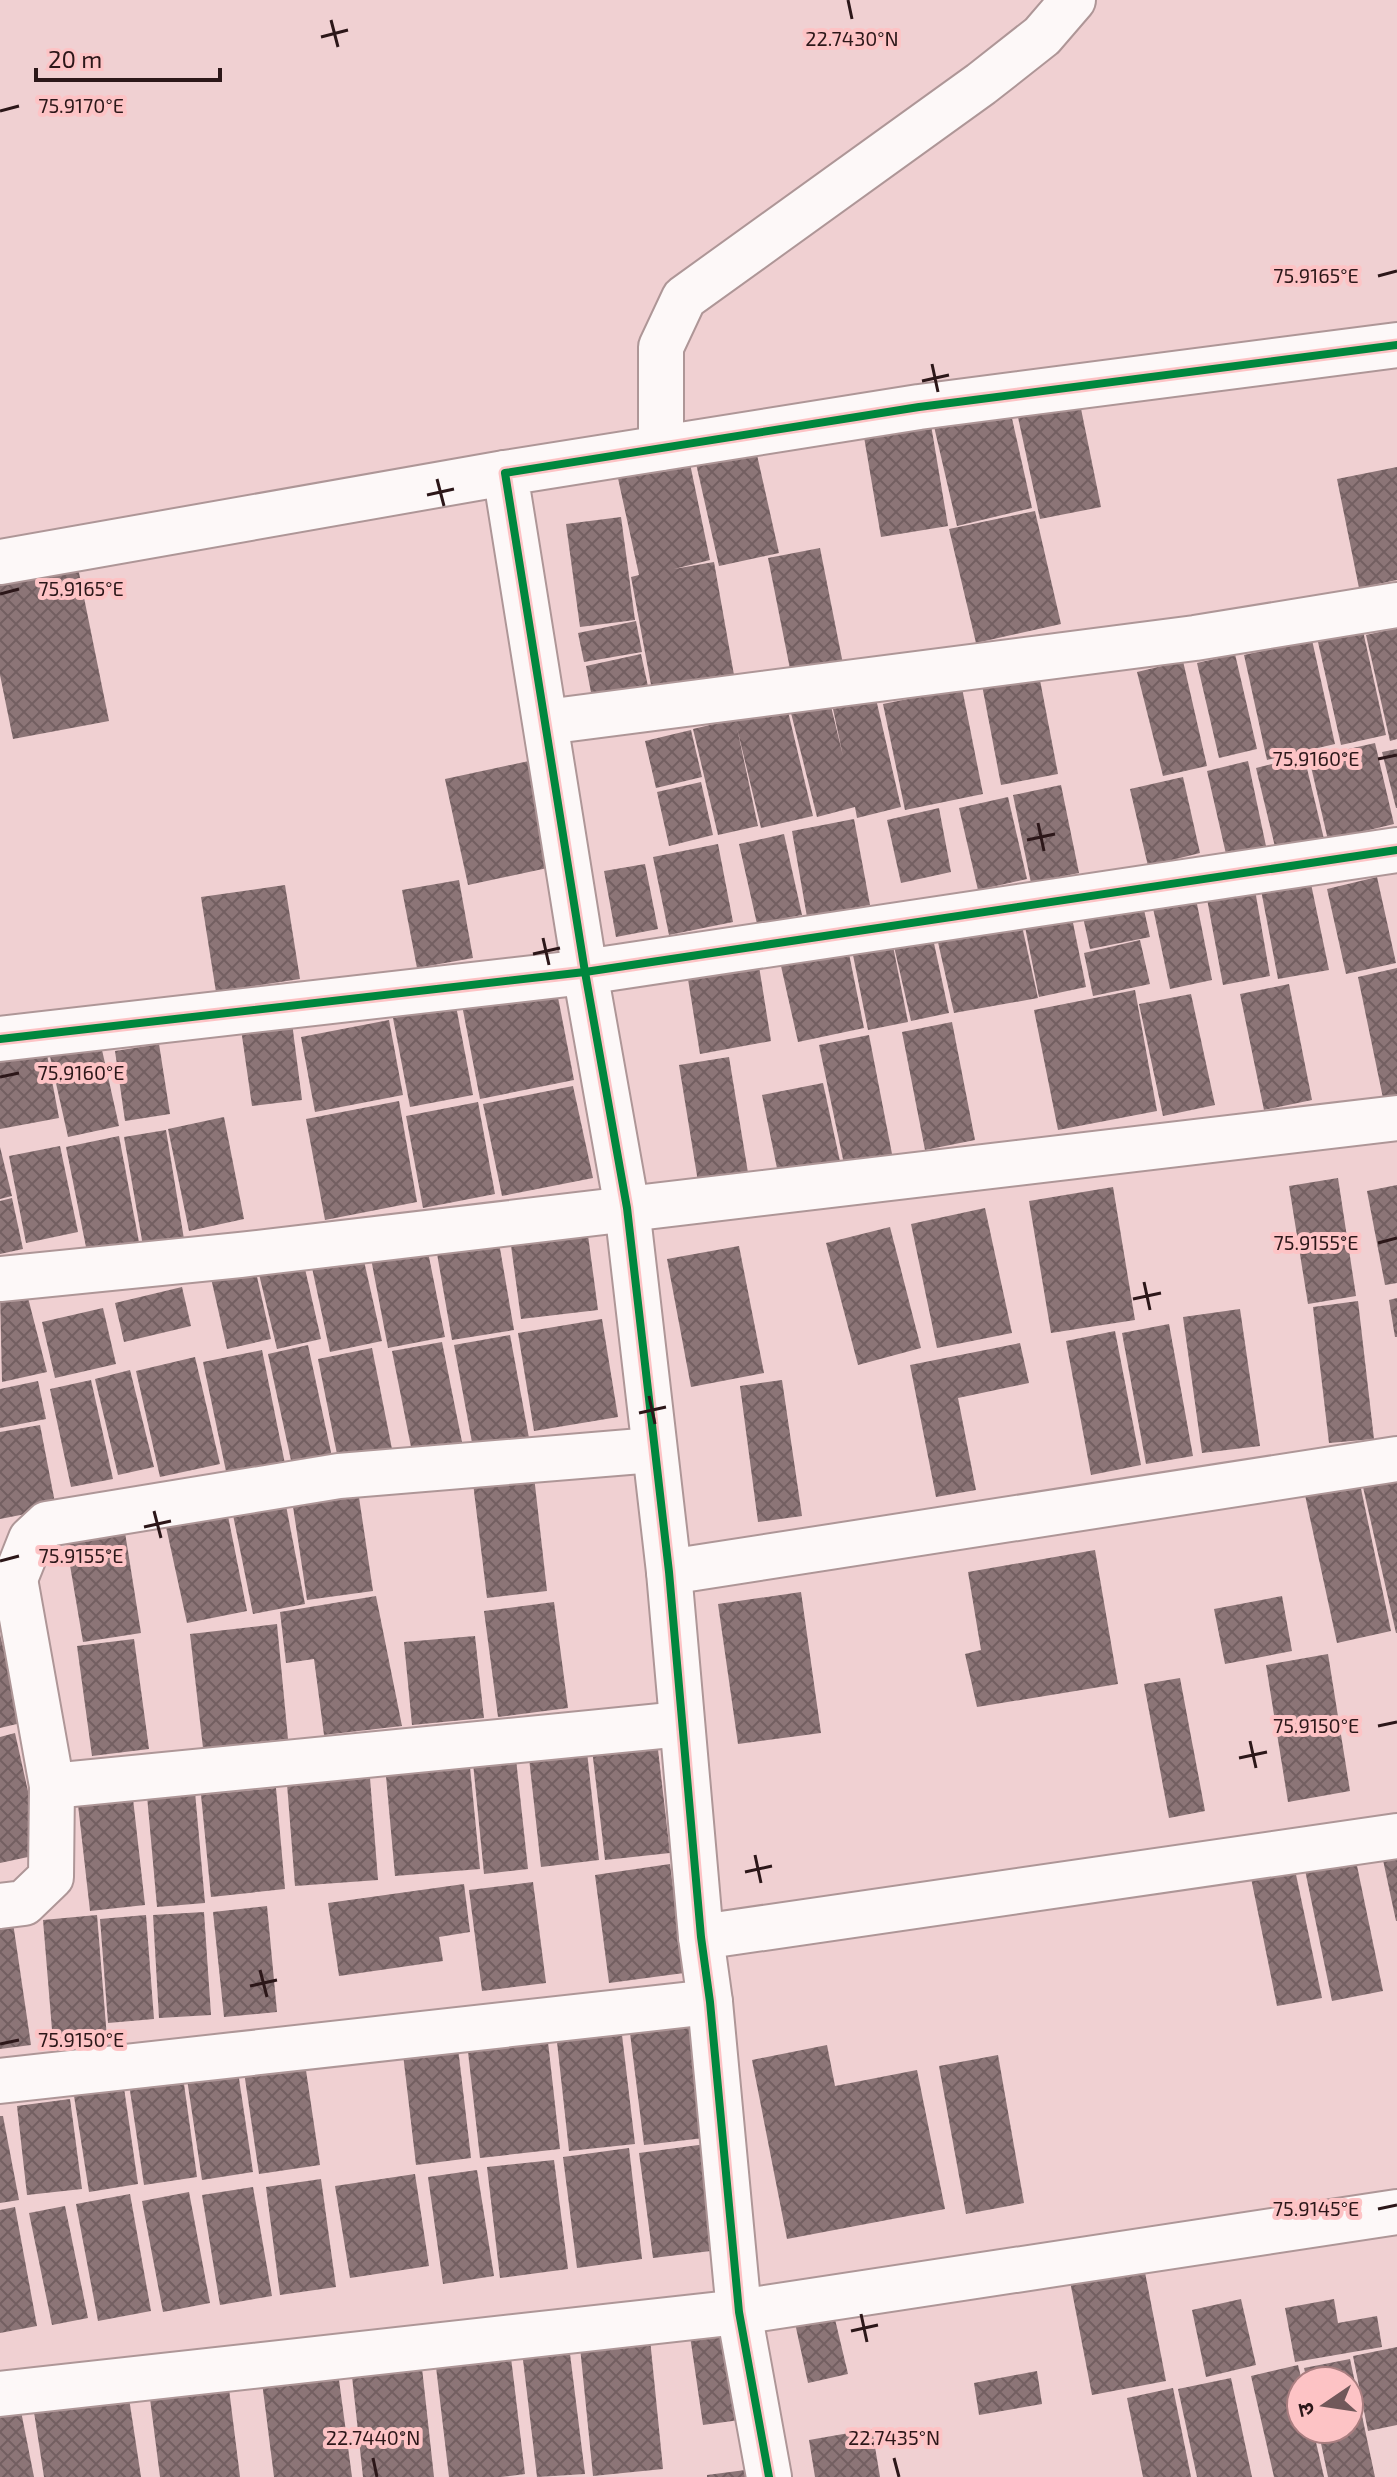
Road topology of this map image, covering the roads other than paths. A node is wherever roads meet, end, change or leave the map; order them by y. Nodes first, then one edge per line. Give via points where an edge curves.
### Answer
1 (1073, 0) edge
2 (1397, 345) edge
3 (661, 448) junction
4 (505, 473) junction
5 (0, 562) edge
6 (1397, 605) edge
7 (546, 722) junction
8 (1397, 850) edge
9 (585, 972) junction
10 (0, 1039) edge
11 (1397, 1118) edge
12 (627, 1208) junction
13 (0, 1279) edge
14 (653, 1450) junction
15 (1397, 1459) edge
16 (669, 1572) junction
17 (7, 1580) edge
18 (681, 1724) junction
19 (52, 1786) junction
20 (1397, 1836) edge
21 (0, 1906) edge
22 (701, 1937) junction
23 (710, 2002) junction
24 (0, 2081) edge
25 (1397, 2212) edge
26 (739, 2312) junction
27 (0, 2394) edge
28 (769, 2477) edge

1 - 3 street via 1042,36 981,84 684,298 661,347
2 - 3 street via 919,407
3 - 4 street
4 - 5 street
4 - 7 street
6 - 7 street via 1195,638
7 - 9 street
8 - 9 street
9 - 10 street
9 - 12 street
11 - 12 street
12 - 13 street
12 - 14 street
14 - 16 street
14 - 17 street via 339,1476 47,1524 31,1539
15 - 16 street
16 - 18 street
17 - 19 street
18 - 19 street
18 - 22 street
19 - 21 street via 51,1877 24,1903
20 - 22 street
22 - 23 street
23 - 24 street
23 - 26 street
25 - 26 street
26 - 27 street
26 - 28 street

